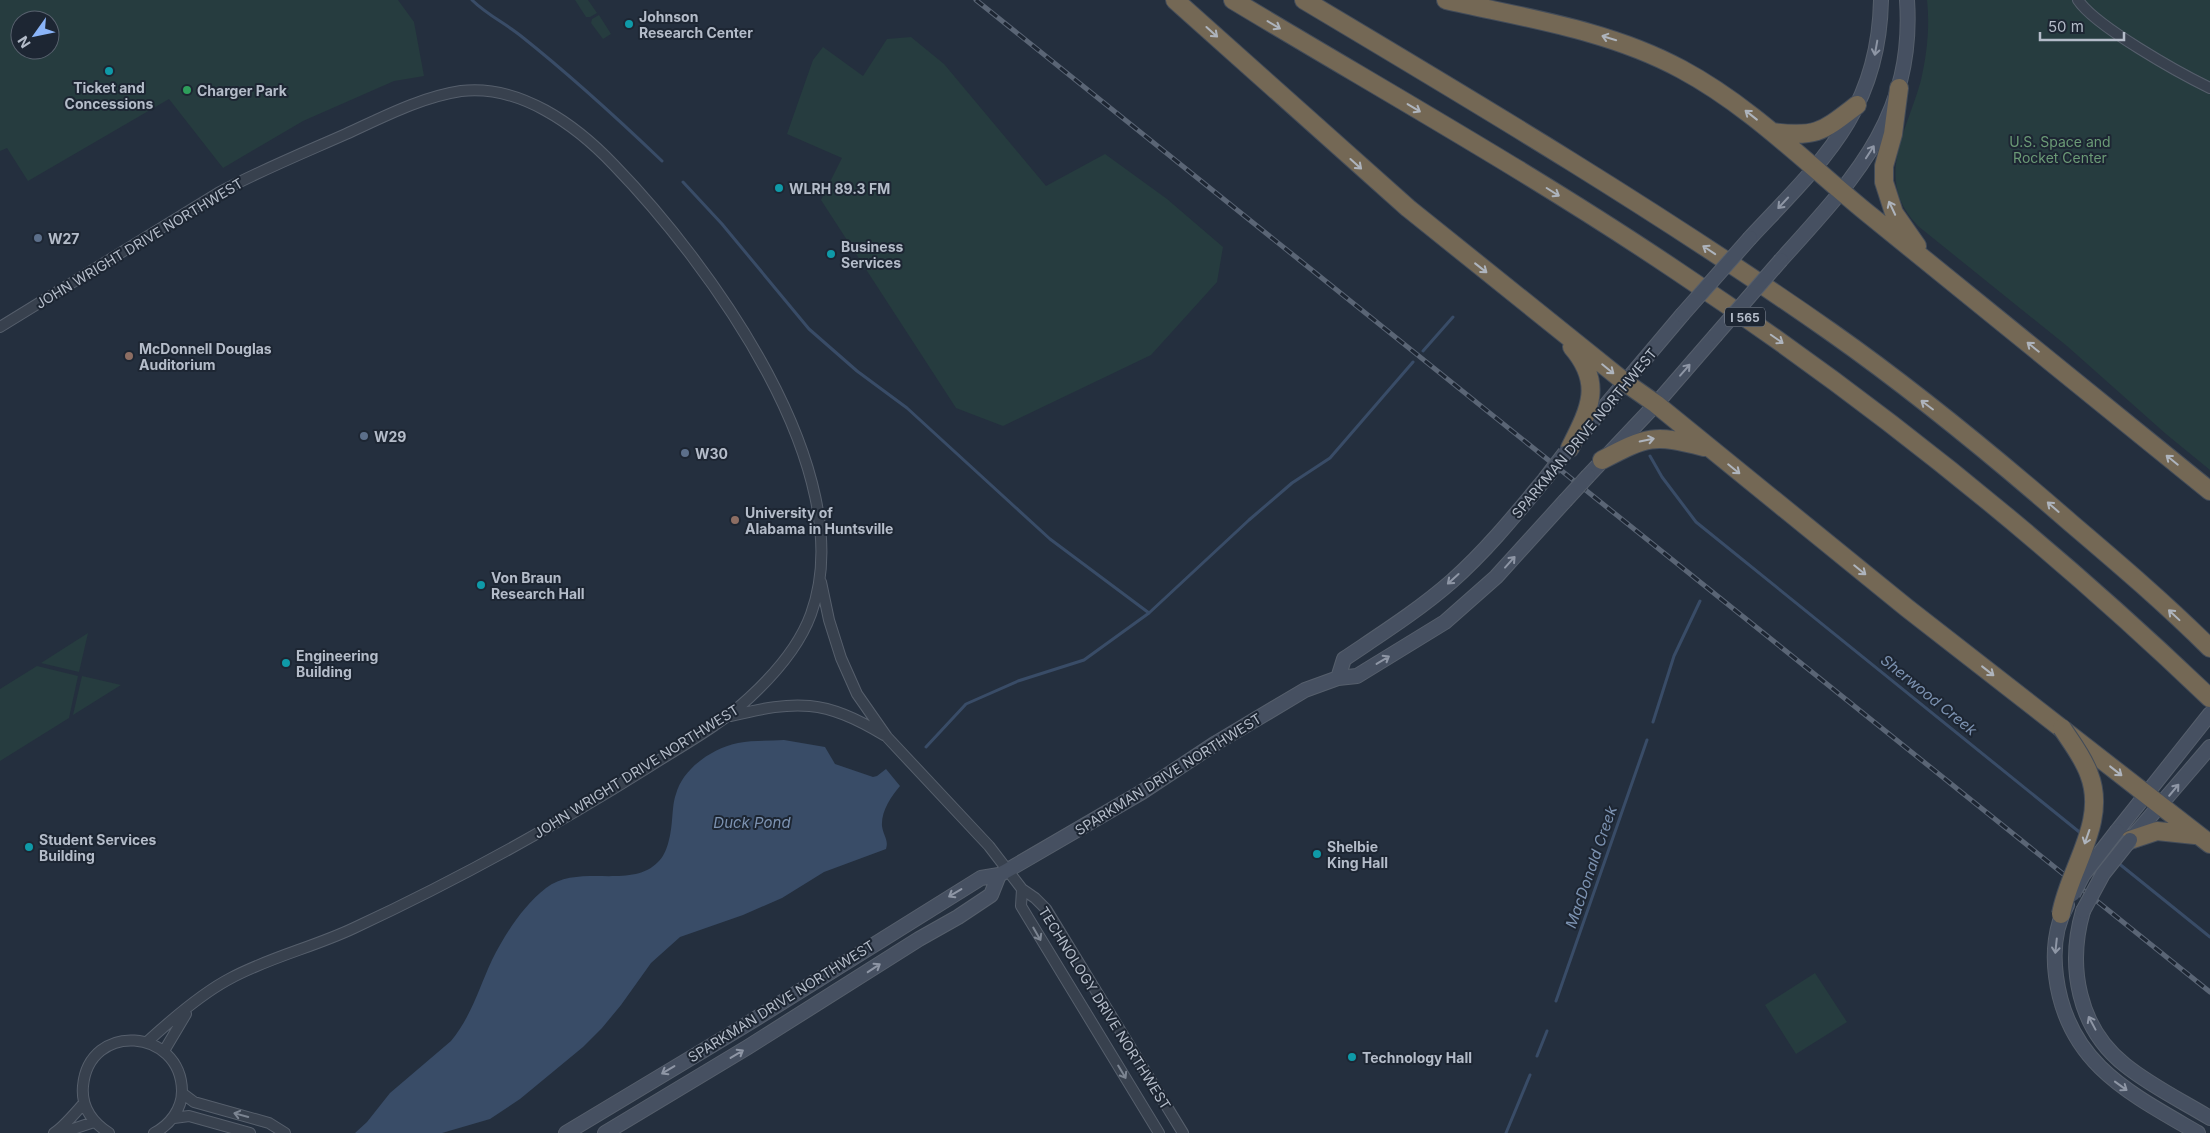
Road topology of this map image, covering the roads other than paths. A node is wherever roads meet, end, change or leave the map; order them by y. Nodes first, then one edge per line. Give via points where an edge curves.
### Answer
1 (1175, 0) edge
2 (1233, 0) edge
3 (1304, 0) edge
4 (1446, 0) edge
5 (1881, 0) edge
6 (1907, 0) edge
7 (2078, 0) edge
8 (1899, 88) junction
9 (2210, 88) edge
10 (1857, 105) junction
11 (1772, 132) junction
12 (1816, 168) junction
13 (1842, 192) junction
14 (1929, 263) junction
15 (1552, 324) junction
16 (0, 327) edge
17 (1626, 383) junction
18 (1656, 404) junction
19 (1709, 449) junction
20 (1568, 451) junction
21 (1602, 460) junction
22 (2210, 490) edge
23 (820, 578) junction
24 (2210, 648) edge
25 (1338, 678) junction
26 (2210, 698) edge
27 (2210, 714) edge
28 (727, 717) junction
29 (2062, 728) junction
30 (887, 737) junction
31 (2210, 748) edge
32 (2154, 800) junction
33 (2124, 835) junction
34 (2204, 840) edge
35 (1004, 873) junction
36 (1022, 890) junction
37 (2065, 907) junction
38 (191, 1006) junction
39 (147, 1042) junction
40 (164, 1052) junction
41 (182, 1093) junction
42 (84, 1103) junction
43 (174, 1118) junction
44 (2210, 1118) edge
45 (94, 1122) junction
46 (57, 1131) edge
47 (109, 1133) edge
48 (154, 1133) edge
49 (250, 1133) edge
50 (286, 1133) edge
51 (566, 1133) edge
52 (605, 1133) edge
53 (1159, 1133) edge
54 (1183, 1133) edge
55 (2198, 1133) edge

1 -> 15 highway via 1362,169
2 -> 26 highway, I 565 via 1606,225 1819,369 1927,451 2033,539
24 -> 3 highway, I 565 via 2126,570 1988,452 1832,333 1583,169
11 -> 4 highway via 1715,89 1647,52 1587,32
5 -> 10 main road, SPARKMAN DRIVE NORTHWEST via 1876,54
6 - 8 main road, SPARKMAN DRIVE NORTHWEST via 1907,45
7 - 9 street via 2105,26
13 -> 8 main road, SPARKMAN DRIVE NORTHWEST via 1876,143
14 -> 8 highway via 1894,213 1885,189 1884,166 1893,134
10 - 11 highway via 1813,134
10 - 12 main road, SPARKMAN DRIVE NORTHWEST via 1840,138
11 - 12 highway
12 - 13 highway
12 -> 17 main road, SPARKMAN DRIVE NORTHWEST, bridge via 1750,238
13 - 14 highway
18 -> 13 main road, SPARKMAN DRIVE NORTHWEST, bridge
22 -> 14 highway
15 -> 17 highway
15 - 20 highway via 1577,353 1590,382 1591,400 1587,413
16 - 23 street, JOHN WRIGHT DRIVE NORTHWEST via 218,193 280,163 405,107 466,90 496,92 533,104 566,123 591,144 642,194 720,294 757,353 808,466 818,504 822,541
17 - 18 highway
17 - 20 main road, SPARKMAN DRIVE NORTHWEST
18 - 19 highway
18 - 21 main road, SPARKMAN DRIVE NORTHWEST
21 -> 19 highway via 1634,443 1651,439 1675,440
19 -> 29 highway
20 -> 25 main road, SPARKMAN DRIVE NORTHWEST, bridge via 1485,549 1405,619 1344,659
25 -> 21 main road, SPARKMAN DRIVE NORTHWEST, bridge via 1357,676 1445,622 1496,577
23 - 28 street, JOHN WRIGHT DRIVE NORTHWEST via 811,615 794,646 772,676
23 - 30 street, TECHNOLOGY DRIVE NORTHWEST via 841,658 857,694
25 - 35 main road, SPARKMAN DRIVE NORTHWEST via 1305,690
27 - 32 main road
28 - 30 street via 773,706 804,705 830,709 855,718
28 - 38 street, JOHN WRIGHT DRIVE NORTHWEST via 560,822 443,885 352,929 233,976
29 -> 32 highway
29 -> 37 highway, bridge via 2085,764 2094,799 2092,822 2064,896
30 - 35 street, TECHNOLOGY DRIVE NORTHWEST via 989,846
32 -> 31 main road
32 - 33 main road
32 - 34 highway
33 - 34 highway via 2163,830
33 - 37 main road, bridge via 2083,875
44 -> 33 main road, bridge via 2124,1065 2097,1033 2084,1008 2075,966 2076,940 2083,911
35 - 36 street, TECHNOLOGY DRIVE NORTHWEST
35 -> 51 main road, SPARKMAN DRIVE NORTHWEST via 981,878
52 -> 35 main road, SPARKMAN DRIVE NORTHWEST via 958,917 991,895
36 -> 53 street, TECHNOLOGY DRIVE NORTHWEST via 1021,906
36 - 54 street, TECHNOLOGY DRIVE NORTHWEST via 1046,909
37 -> 55 main road via 2054,956 2056,978 2065,1014 2078,1041 2095,1064 2118,1085
38 - 39 street, JOHN WRIGHT DRIVE NORTHWEST
38 - 40 street, JOHN WRIGHT DRIVE NORTHWEST
39 - 40 street
39 - 42 street via 122,1040 108,1045 90,1060 84,1076
40 - 41 street via 178,1071
41 - 43 street
50 -> 41 street via 269,1123 194,1102
42 - 45 street
42 - 46 street
43 - 48 street
43 - 49 street via 189,1116
45 - 46 street
45 - 47 street

